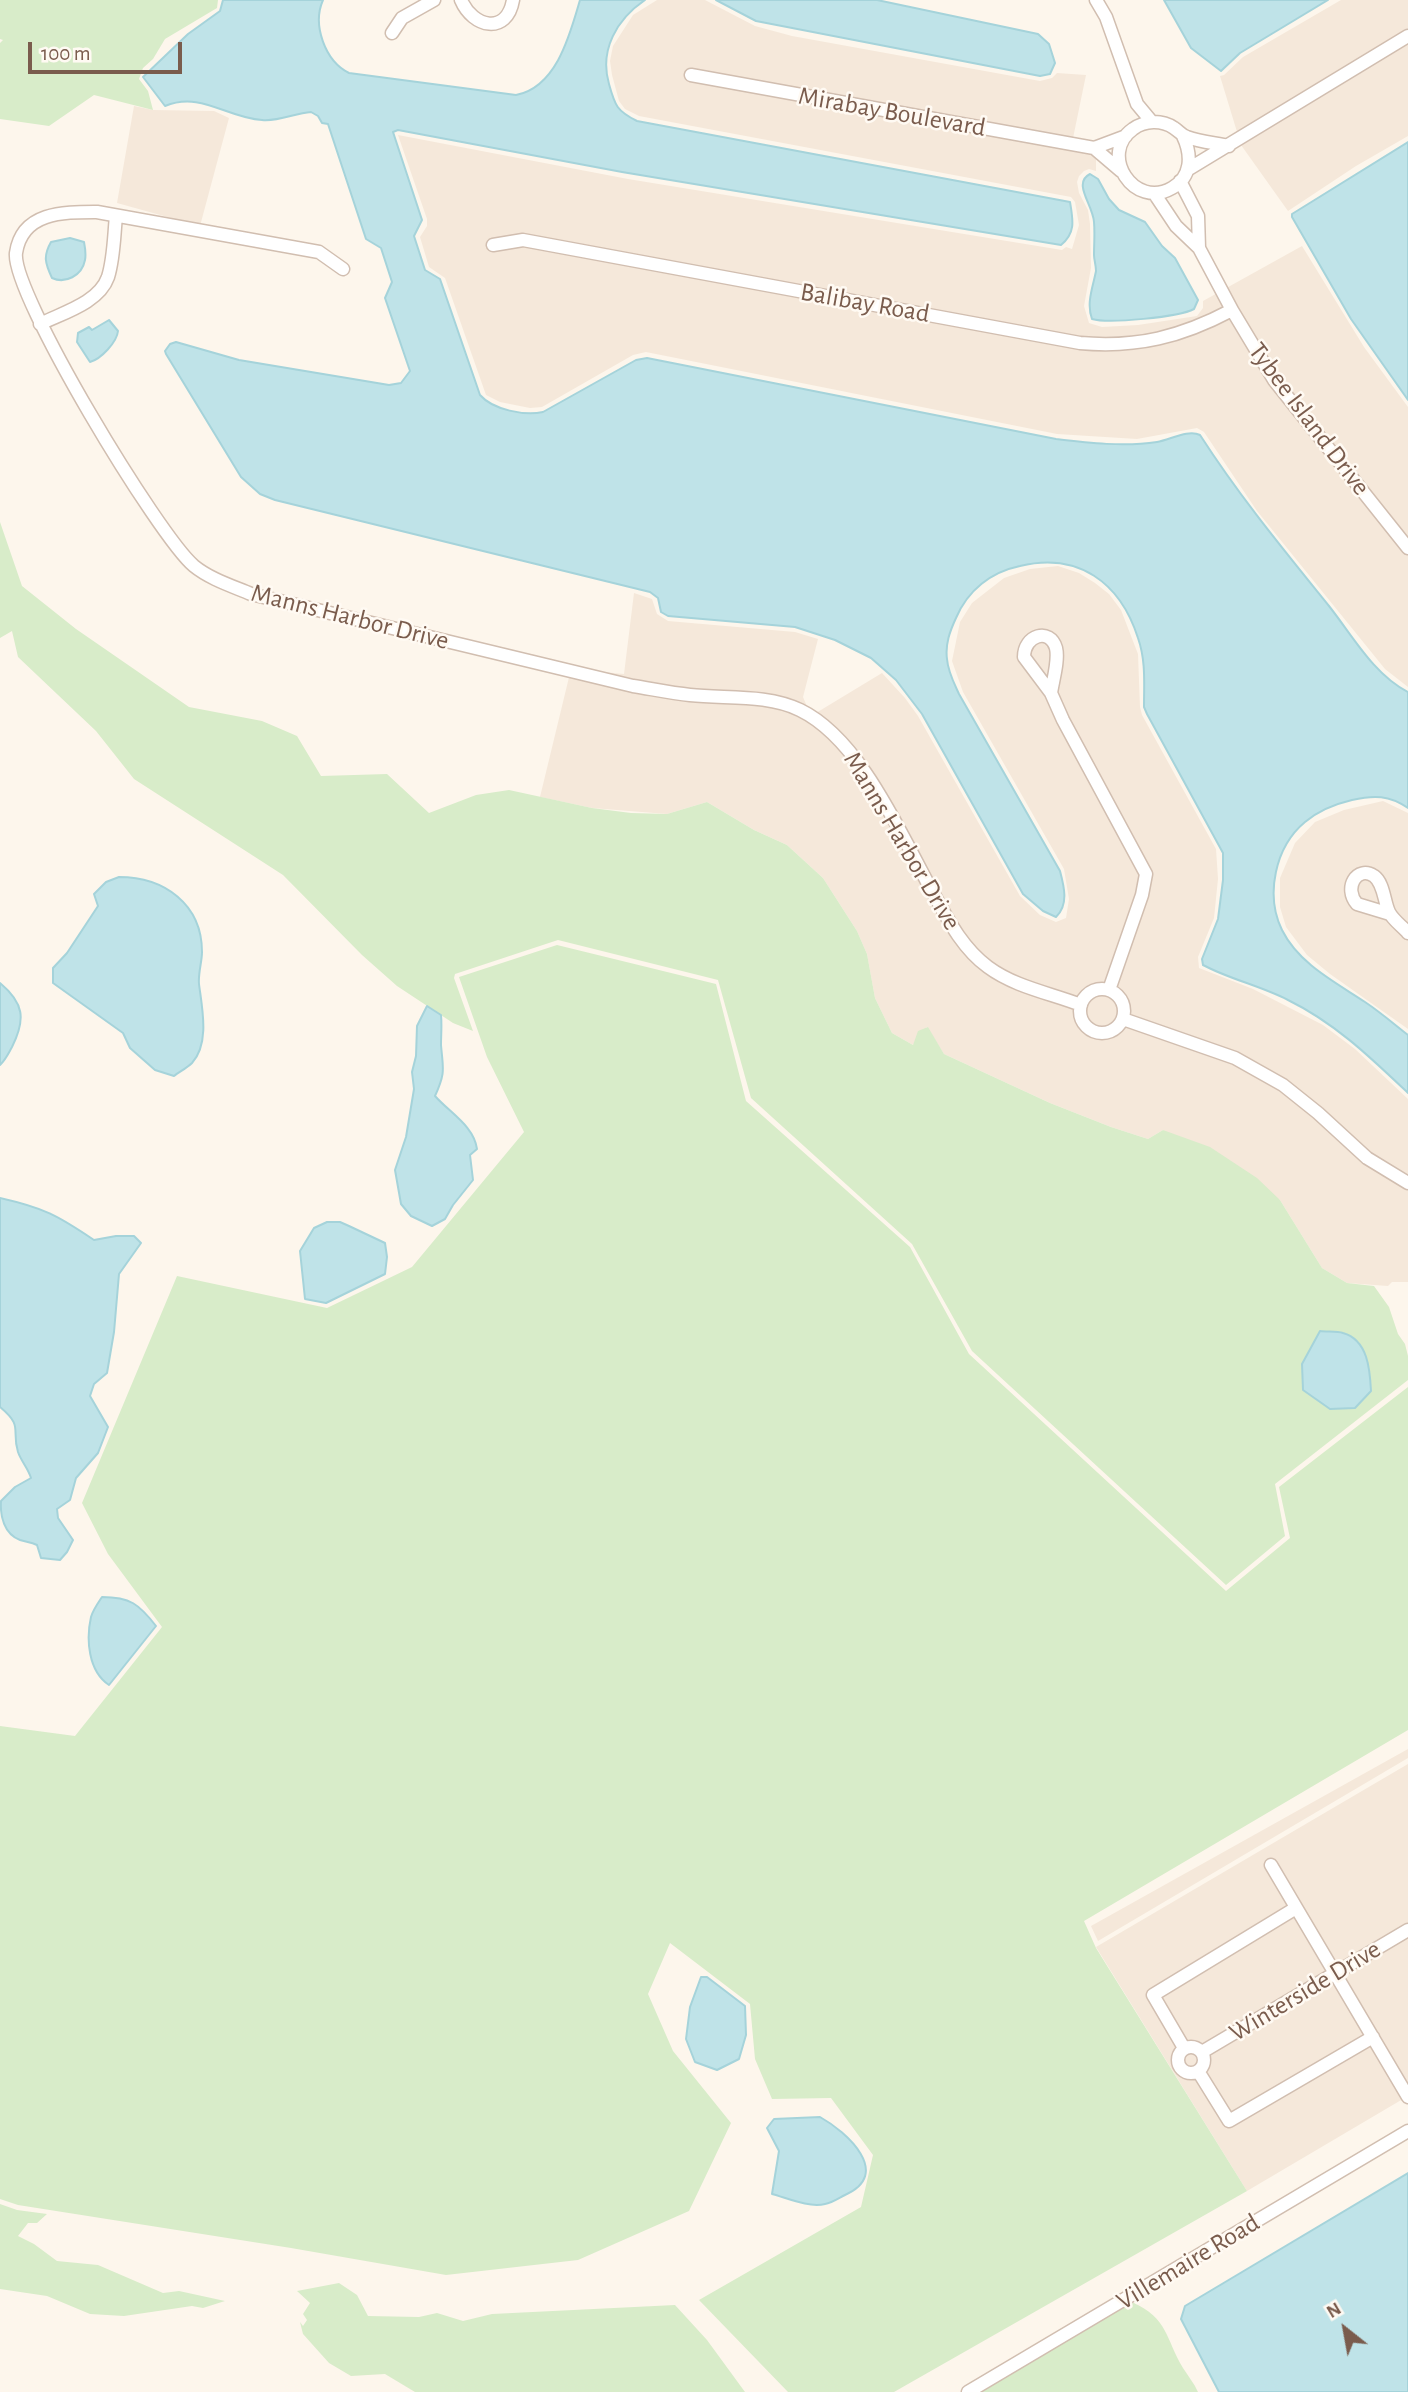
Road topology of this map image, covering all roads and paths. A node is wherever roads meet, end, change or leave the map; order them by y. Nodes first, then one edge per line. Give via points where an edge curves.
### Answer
1 (434, 0) edge
2 (461, 0) edge
3 (513, 0) edge
4 (1096, 0) edge
5 (392, 33) dead end
6 (1408, 36) edge
7 (691, 75) dead end
8 (1137, 104) junction
9 (1153, 122) junction
10 (1130, 132) junction
11 (1183, 136) junction
12 (1229, 146) junction
13 (1094, 148) junction
14 (1187, 170) junction
15 (1121, 171) junction
16 (1180, 181) junction
17 (1154, 193) junction
18 (116, 216) junction
19 (1198, 219) junction
20 (1179, 230) junction
21 (493, 244) dead end
22 (1199, 248) junction
23 (343, 269) dead end
24 (1232, 310) junction
25 (40, 324) junction
26 (1408, 548) edge
27 (1051, 693) dead end
28 (1390, 914) dead end
29 (1408, 933) edge
30 (1109, 990) junction
31 (1081, 1005) junction
32 (1124, 1019) junction
33 (1408, 1183) edge
34 (1271, 1865) dead end
35 (1296, 1908) junction
36 (1408, 1930) edge
37 (1335, 1973) junction
38 (1373, 2037) junction
39 (1184, 2048) junction
40 (1202, 2052) junction
41 (1199, 2071) junction
42 (1408, 2097) edge
43 (1408, 2131) edge
44 (968, 2392) edge

1 - 5 street via 402,18
2 - 3 street via 471,16 493,24 512,10
4 - 8 street
6 - 12 street
7 - 13 street, Mirabay Boulevard
8 - 9 street
8 - 10 street
9 - 10 street
9 - 11 street via 1164,123
10 - 13 street
10 - 15 street via 1120,147
11 - 12 street
11 - 14 street via 1188,147
12 - 14 street
13 - 15 street
14 - 16 street
15 - 17 street via 1134,187
16 - 17 street
16 - 19 street, Tybee Island Drive
17 - 20 street, Tybee Island Drive
18 - 23 street, Manns Harbor Drive via 319,253
18 - 25 street via 108,279 88,300
18 - 25 street, Manns Harbor Drive via 62,212 38,218 24,234 16,253 19,271
19 - 20 street
19 - 22 street, Tybee Island Drive
20 - 22 street, Tybee Island Drive
21 - 24 street, Balibay Road via 523,240 1099,345 1162,339
22 - 24 street, Tybee Island Drive
24 - 26 street, Tybee Island Drive via 1274,380
25 - 31 street, Manns Harbor Drive via 161,529 194,566 251,594 632,686 769,701 798,709 828,727 856,758 968,948 988,967 1017,983
27 - 30 street via 1146,874
28 - 29 street
30 - 31 street via 1095,990
30 - 32 street via 1121,998
31 - 32 street via 1082,1020 1091,1031 1107,1034
32 - 33 street via 1235,1058 1283,1085 1367,1158
34 - 35 street
35 - 37 street
35 - 39 street via 1153,1995
36 - 37 street, Winterside Drive
37 - 38 street
37 - 40 street, Winterside Drive
38 - 41 street via 1229,2121
38 - 42 street
39 - 40 street
39 - 41 street via 1179,2066 1190,2074
40 - 41 street via 1205,2061
43 - 44 street, Villemaire Road

